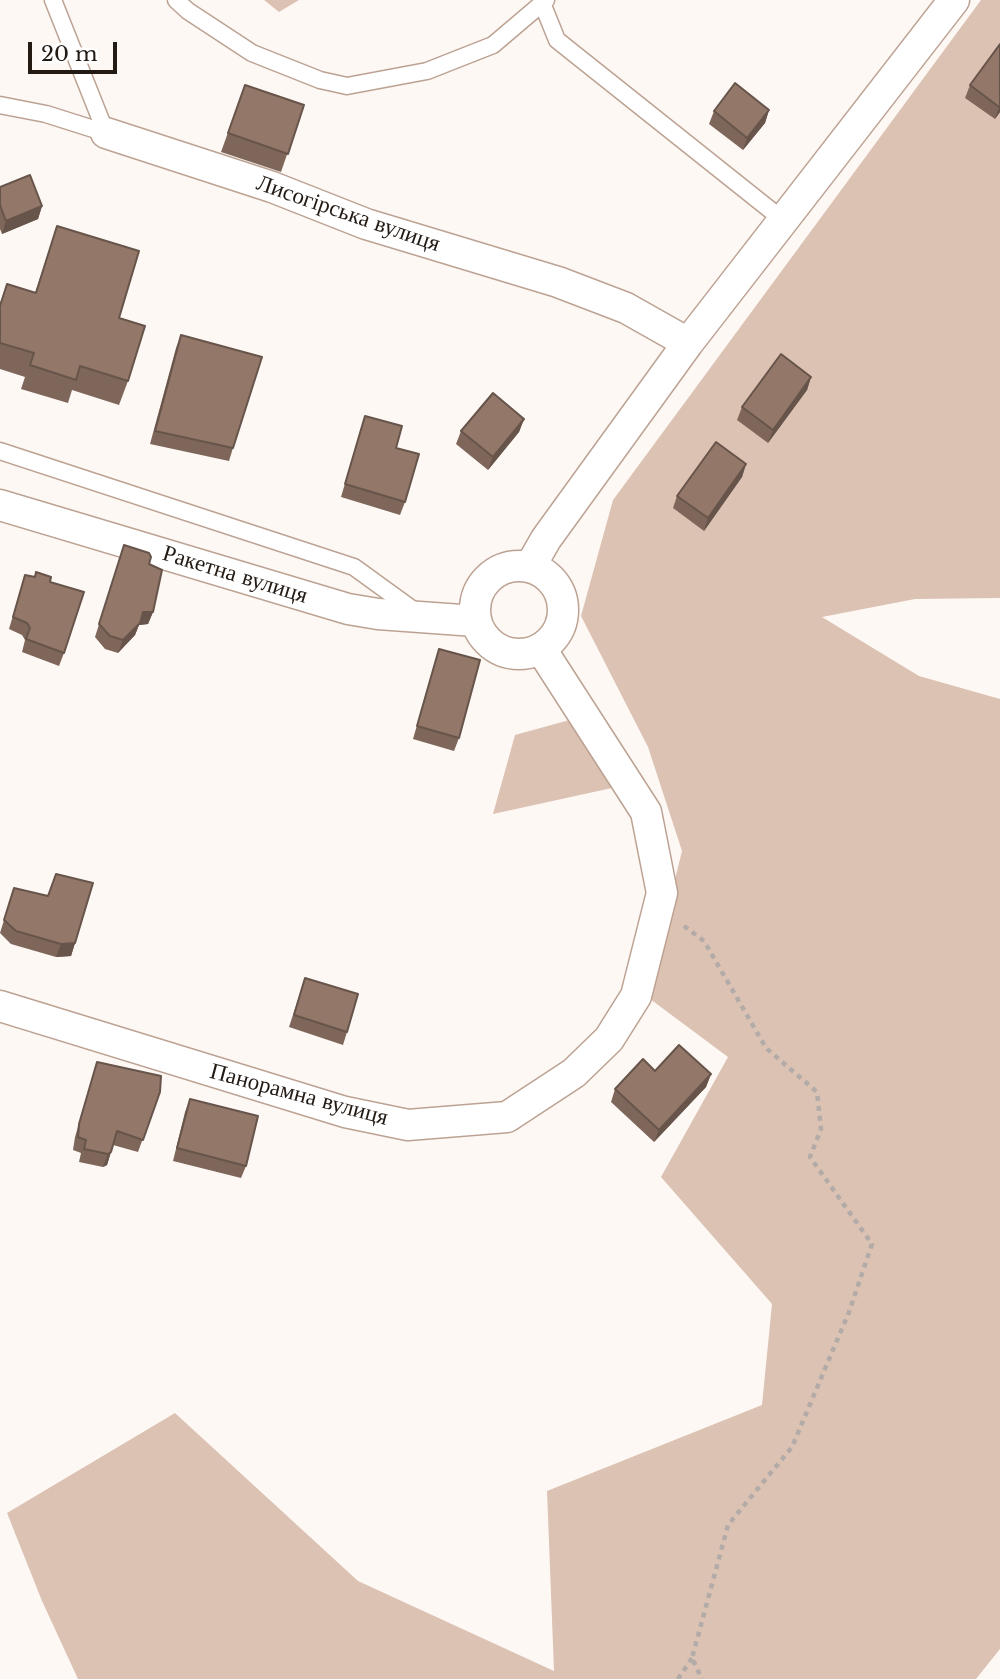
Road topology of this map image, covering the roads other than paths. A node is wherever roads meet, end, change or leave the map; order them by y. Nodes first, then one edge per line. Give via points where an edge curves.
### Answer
1 (53, 0) edge
2 (176, 0) edge
3 (954, 0) edge
4 (544, 1) edge
5 (0, 105) edge
6 (106, 133) junction
7 (783, 219) junction
8 (688, 342) junction
9 (0, 452) edge
10 (2, 511) edge
11 (530, 567) junction
12 (423, 618) junction
13 (475, 621) junction
14 (541, 649) junction
15 (0, 1006) edge

1 - 6 lane
2 - 4 lane via 253,53 347,86 427,71 493,45
3 - 7 street
4 - 7 lane via 557,40
5 - 6 lane, Лисогірська вулиця
6 - 8 street, Лисогірська вулиця via 272,187 366,224 558,282 626,307
7 - 8 street
8 - 11 street
9 - 12 lane via 354,567
10 - 12 street, Ракетна вулиця via 348,609
11 - 13 street via 504,568 483,583
11 - 14 street via 550,578 564,609 558,631
12 - 13 street, Ракетна вулиця
13 - 14 street via 489,644 501,651 521,655
14 - 15 street, Панорамна вулиця via 646,813 662,893 636,996 609,1039 574,1073 507,1117 408,1125 345,1112

